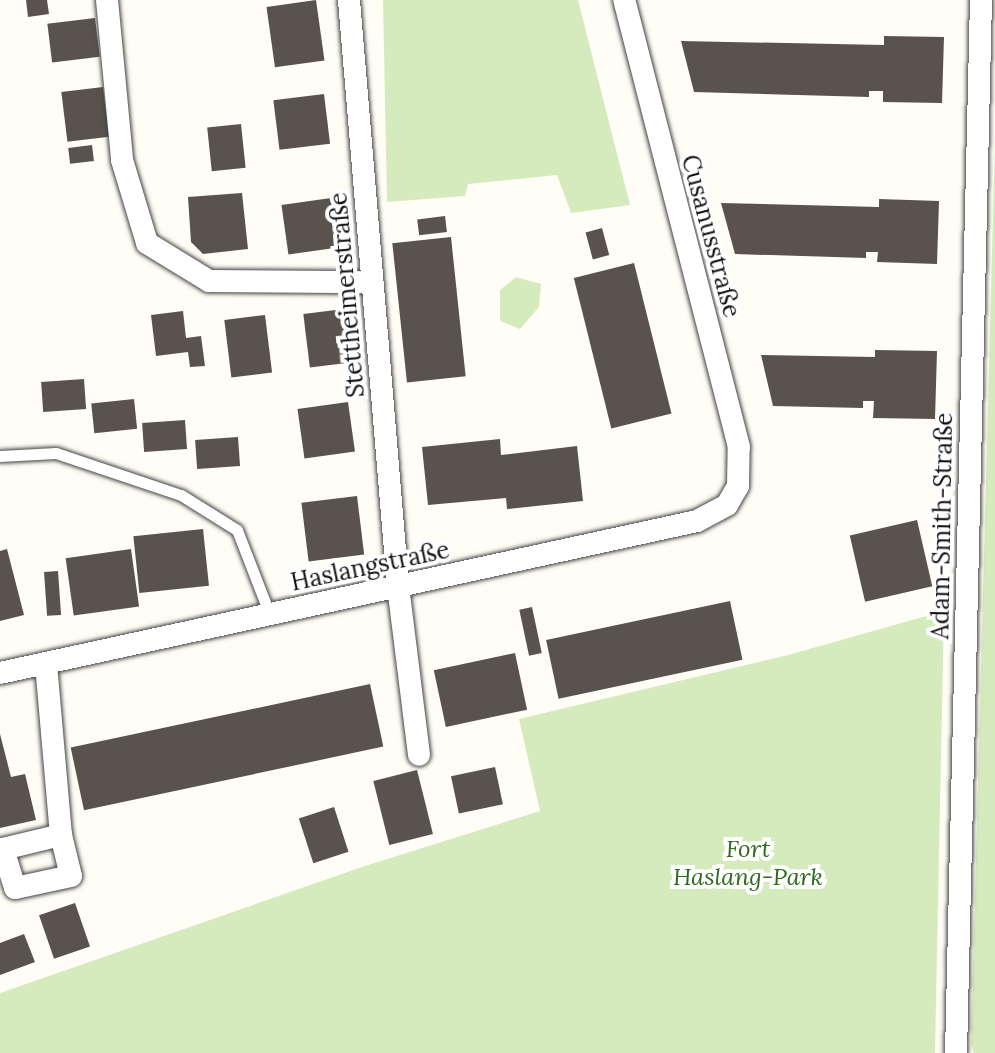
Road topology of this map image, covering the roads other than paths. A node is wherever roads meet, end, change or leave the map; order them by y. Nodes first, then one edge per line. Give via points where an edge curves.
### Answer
1 (107, 0) edge
2 (349, 0) edge
3 (624, 0) edge
4 (981, 0) edge
5 (372, 282) junction
6 (0, 456) edge
7 (738, 486) joint
8 (398, 586) junction
9 (270, 615) junction
10 (46, 664) junction
11 (0, 673) edge
12 (419, 755) dead end
13 (61, 835) dead end
14 (956, 1053) edge

1 - 5 street via 122,160 147,243 209,281
2 - 5 street, Stettheimerstraße
3 - 7 street, Cusanusstraße via 739,447
4 - 14 street, Adam-Smith-Straße
5 - 8 street, Stettheimerstraße
6 - 9 lane via 56,453 181,495 237,530
7 - 8 street, Haslangstraße via 727,505 697,521
8 - 9 street, Haslangstraße
8 - 12 street, Stettheimerstraße
9 - 10 street, Haslangstraße
10 - 11 street, Haslangstraße
10 - 13 street

